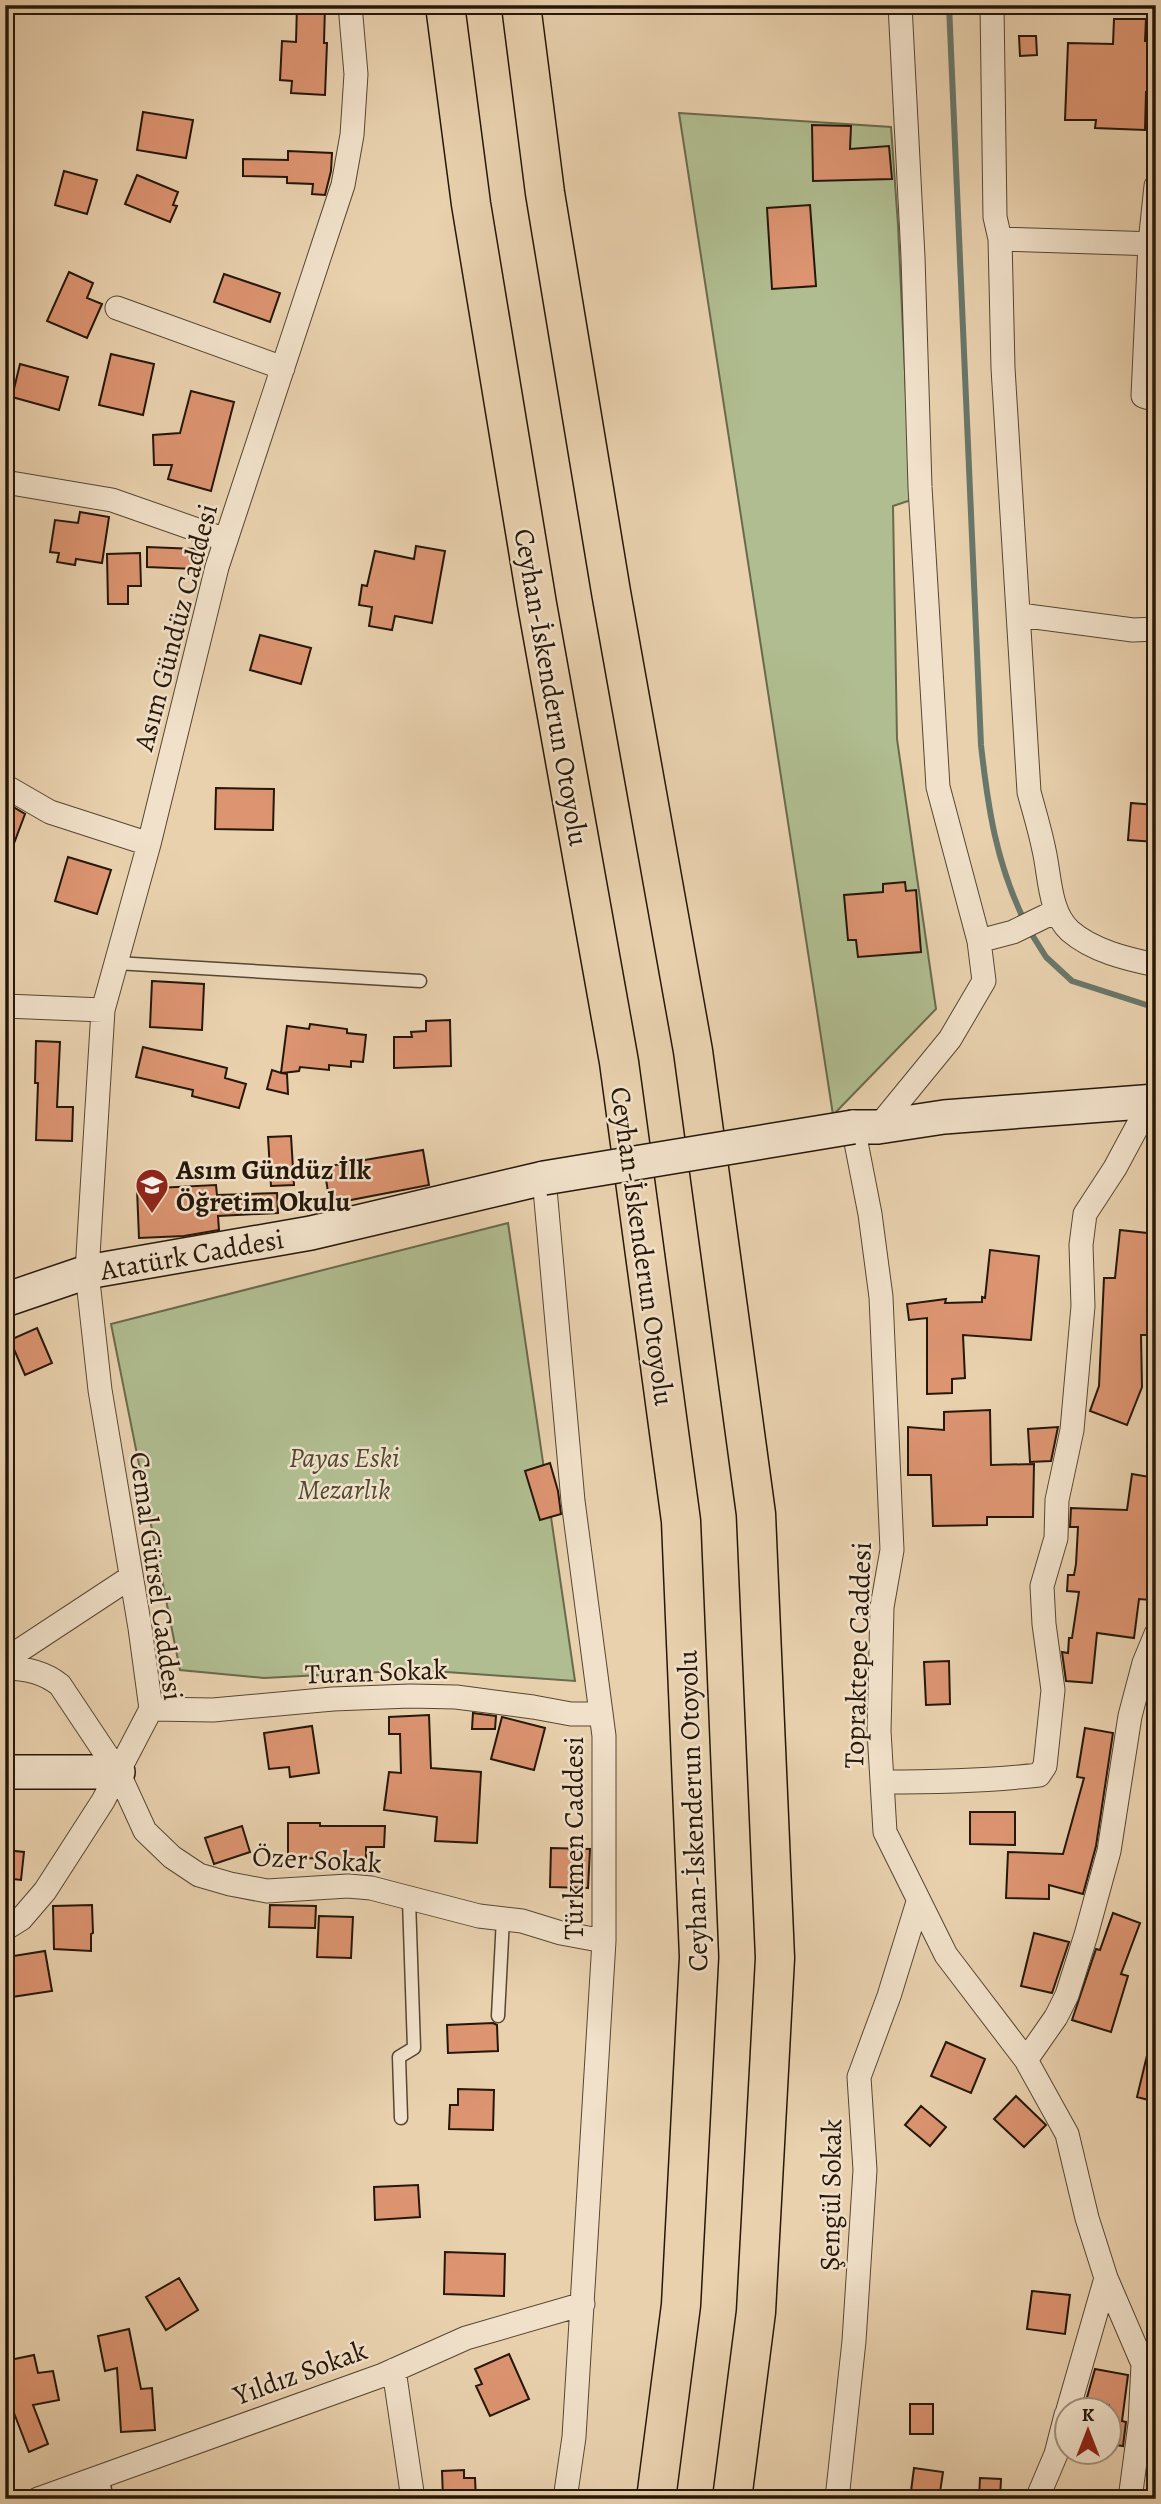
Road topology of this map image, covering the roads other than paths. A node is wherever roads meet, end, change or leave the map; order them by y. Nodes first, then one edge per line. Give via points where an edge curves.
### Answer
1 (350, 5) edge
2 (445, 5) edge
3 (521, 5) edge
4 (900, 5) edge
5 (992, 5) edge
6 (1156, 186) edge
7 (1000, 239) junction
8 (1153, 243) edge
9 (117, 308) dead end
10 (283, 368) junction
11 (1156, 400) edge
12 (5, 482) edge
13 (226, 540) junction
14 (1020, 615) junction
15 (1156, 629) edge
16 (5, 786) edge
17 (149, 844) junction
18 (1048, 915) junction
19 (979, 941) junction
20 (116, 964) junction
21 (1156, 965) edge
22 (419, 981) dead end
23 (5, 1006) edge
24 (103, 1010) junction
25 (1153, 1101) edge
26 (866, 1127) junction
27 (544, 1178) junction
28 (87, 1272) junction
29 (5, 1300) edge
30 (131, 1577) junction
31 (1156, 1634) edge
32 (5, 1660) edge
33 (5, 1668) edge
34 (151, 1709) junction
35 (601, 1714) junction
36 (5, 1772) edge
37 (118, 1772) junction
38 (882, 1782) junction
39 (409, 1899) junction
40 (918, 1902) junction
41 (503, 1919) junction
42 (5, 1929) edge
43 (604, 1941) junction
44 (498, 2016) dead end
45 (1026, 2060) junction
46 (401, 2118) dead end
47 (1106, 2278) junction
48 (583, 2304) junction
49 (394, 2370) junction
50 (1072, 2396) edge
51 (1052, 2463) edge
52 (102, 2476) junction
53 (38, 2499) edge
54 (107, 2499) edge
55 (413, 2499) edge
56 (565, 2499) edge
57 (656, 2499) edge
58 (732, 2499) edge
59 (837, 2499) edge
60 (1037, 2499) edge
61 (1130, 2499) edge

1 - 10 street, Asım Gündüz Caddesi via 356,74 343,186
2 - 57 highway, Ceyhan-İskenderun Otoyolu via 473,217 618,1062 681,1521 699,1957 681,2305
3 - 58 highway via 545,193 693,1051 756,1514 775,1958 756,2312
4 - 19 street via 938,787
5 - 7 street via 995,217
6 - 8 street
7 - 8 street
7 - 14 street via 1003,368
8 - 11 street via 1143,396
9 - 10 street
10 - 13 street, Asım Gündüz Caddesi
12 - 13 street via 112,500
13 - 17 street, Asım Gündüz Caddesi
14 - 15 street
14 - 18 street via 1029,792 1044,850
16 - 17 street via 50,812
17 - 20 street, Asım Gündüz Caddesi
18 - 19 street via 1013,932
18 - 21 street via 1097,948
19 - 26 street via 984,981 950,1039
20 - 22 lane
20 - 24 street, Asım Gündüz Caddesi
23 - 24 street
24 - 28 street, Asım Gündüz Caddesi
25 - 26 street, Atatürk Caddesi
25 - 38 street via 1085,1214 1083,1306 1072,1430 1056,1500 1056,1538 1042,1586 1053,1690 1045,1766 1039,1775 1007,1779
26 - 27 street, Atatürk Caddesi, bridge
26 - 38 street, Topraktepe Caddesi via 870,1214 881,1297 892,1550 882,1607
27 - 28 street, Atatürk Caddesi via 311,1233
27 - 35 street, Türkmen Caddesi via 573,1501
28 - 29 street, Atatürk Caddesi
28 - 30 street, Cemal Gürsel Caddesi via 100,1390
30 - 32 street
30 - 34 street, Cemal Gürsel Caddesi
31 - 45 street via 1130,1716 1109,1851 1086,1935 1067,1995
33 - 37 street, Özer Sokak via 49,1676 60,1685
34 - 35 street, Turan Sokak via 213,1710 410,1696
34 - 37 street, Cemal Gürsel Caddesi
35 - 43 street, Türkmen Caddesi
36 - 37 street
37 - 39 street, Özer Sokak via 145,1831 199,1875 267,1891 348,1886
37 - 42 street, Cemal Gürsel Caddesi via 44,1891 21,1919
38 - 40 street, Topraktepe Caddesi via 885,1832
39 - 41 street, Özer Sokak
39 - 46 lane via 414,2048 399,2057
40 - 45 street, Topraktepe Caddesi via 946,1955
40 - 59 street, Şengül Sokak via 859,2077 865,2170 854,2341
41 - 43 street, Özer Sokak
41 - 44 lane
43 - 48 street, Türkmen Caddesi
45 - 47 street, Topraktepe Caddesi via 1067,2134
47 - 50 street
47 - 61 street, Topraktepe Caddesi via 1143,2364
48 - 49 street, Yıldız Sokak via 466,2338
48 - 56 street, Türkmen Caddesi
49 - 52 street, Yıldız Sokak
49 - 55 street
51 - 60 street
52 - 53 street, Yıldız Sokak
52 - 54 lane

